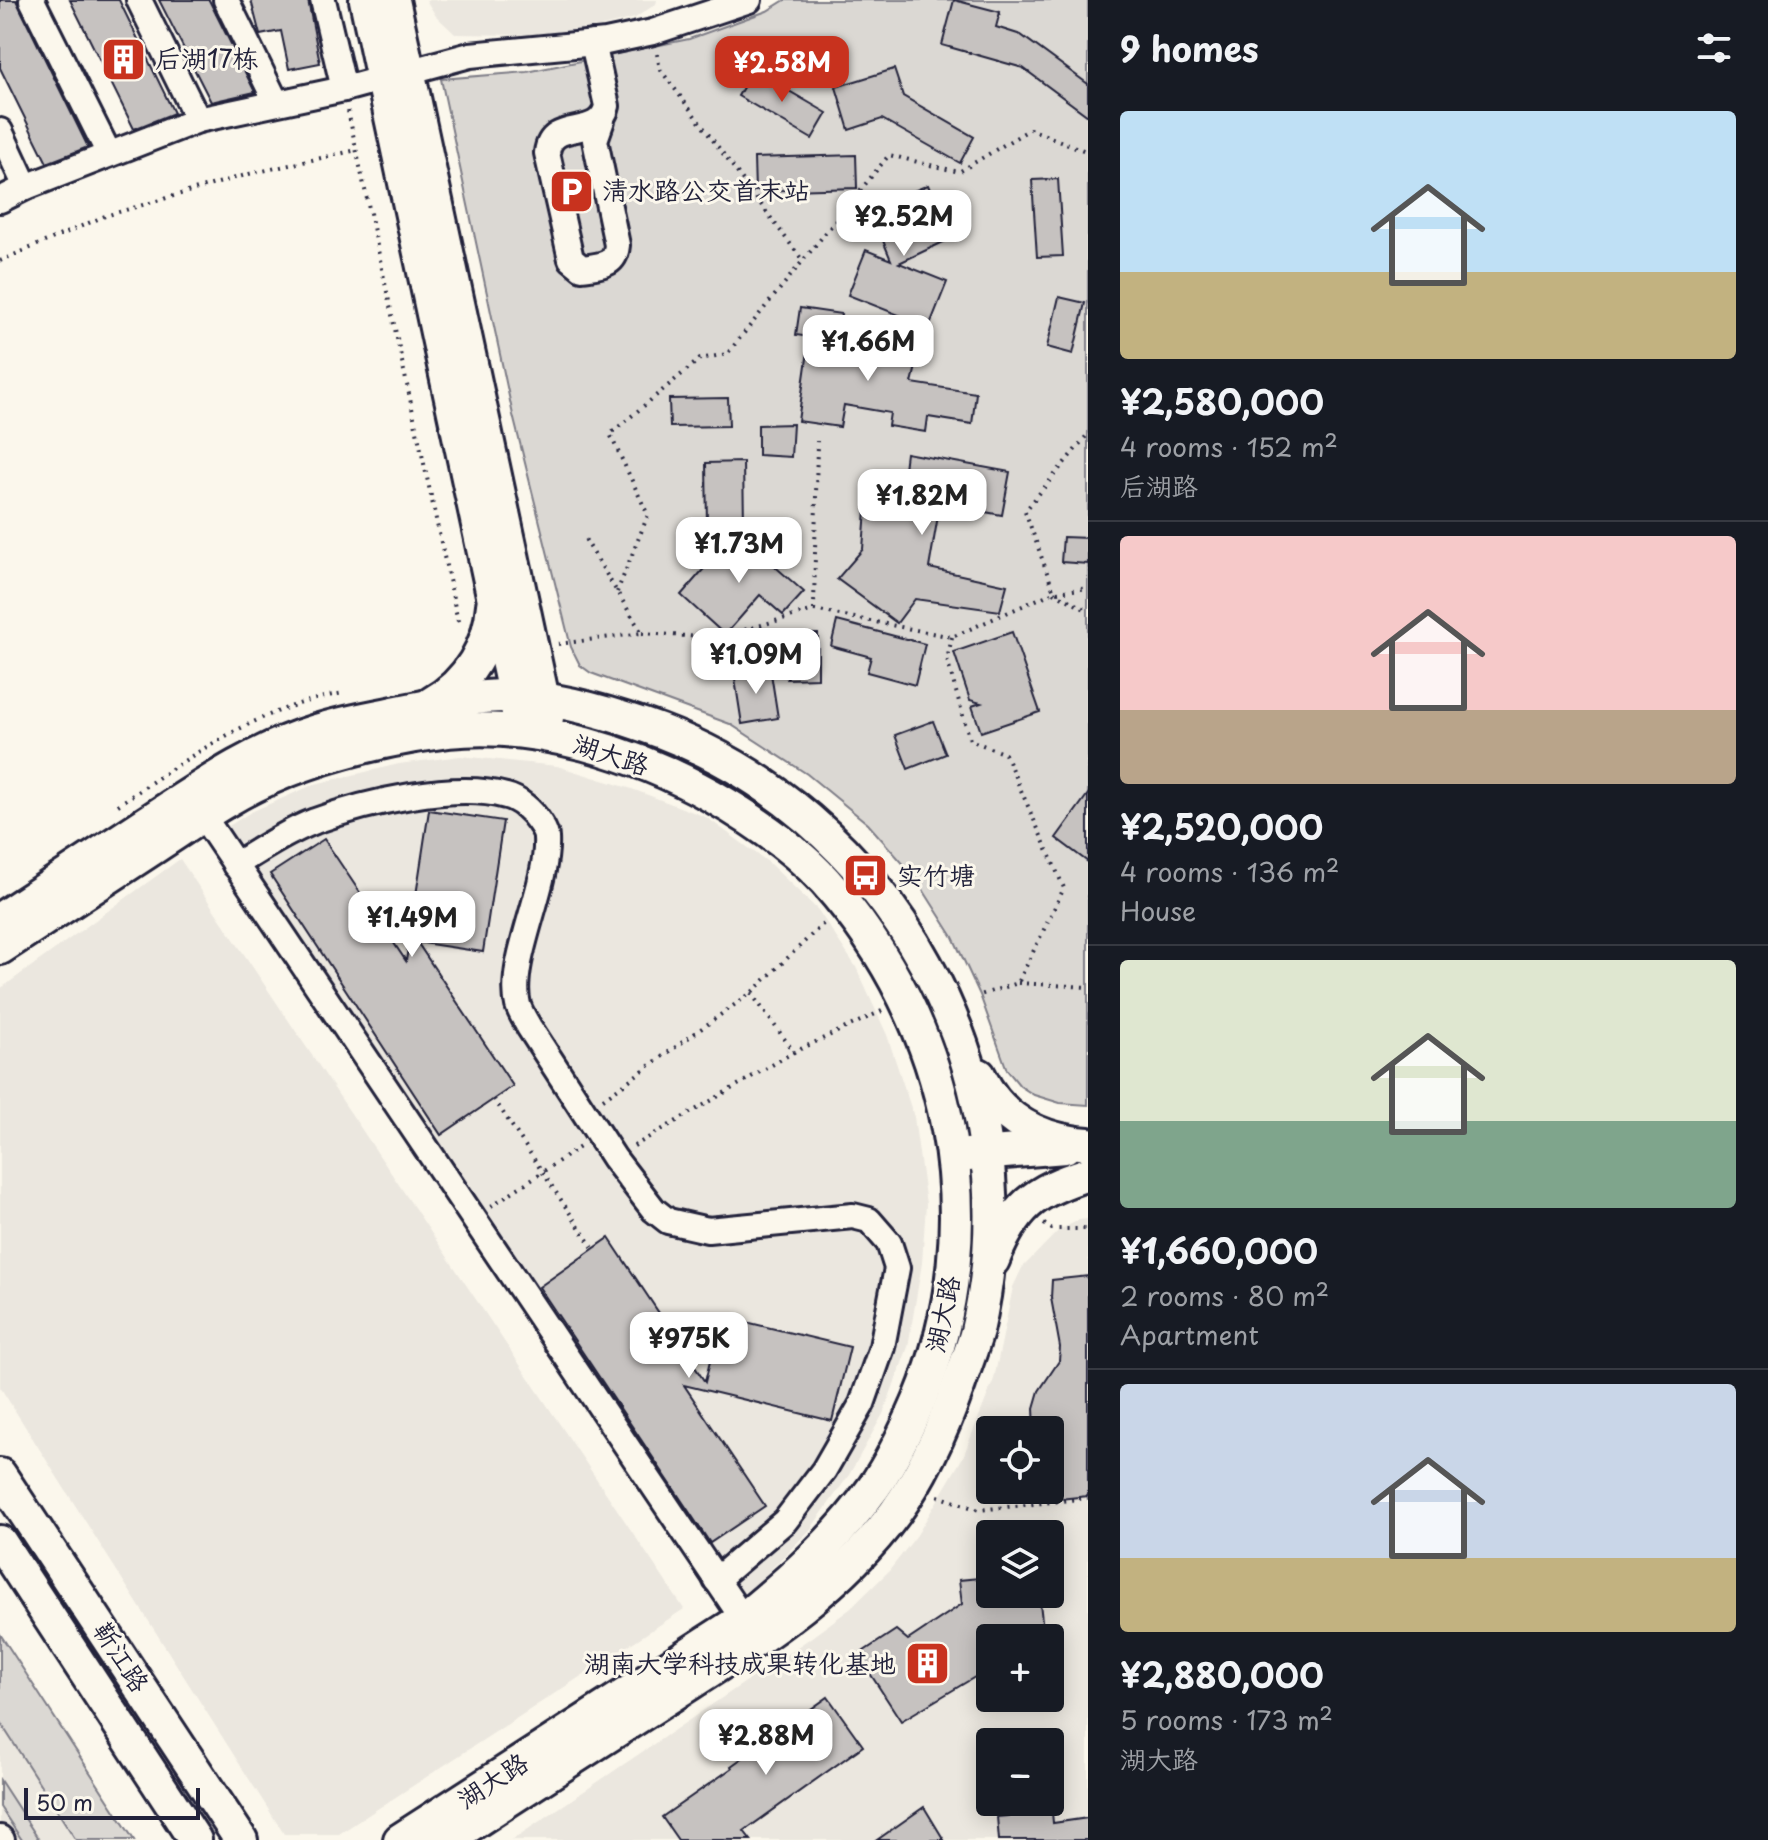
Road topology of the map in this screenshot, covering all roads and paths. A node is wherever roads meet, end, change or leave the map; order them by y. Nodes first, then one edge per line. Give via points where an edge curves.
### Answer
1 (32, 0) edge
2 (139, 0) edge
3 (226, 0) edge
4 (323, 0) edge
5 (366, 0) edge
6 (393, 0) edge
7 (749, 0) edge
8 (689, 9) edge
9 (654, 32) junction
10 (593, 43) junction
11 (395, 74) junction
12 (344, 89) junction
13 (276, 102) junction
14 (198, 120) junction
15 (602, 120) junction
16 (0, 131) edge
17 (357, 150) junction
18 (1088, 152) edge
19 (109, 154) junction
20 (26, 187) junction
21 (0, 200) edge
22 (0, 261) edge
23 (803, 261) junction
24 (1088, 434) edge
25 (817, 441) dead end
26 (585, 539) dead end
27 (491, 578) junction
28 (1088, 588) edge
29 (617, 592) junction
30 (1054, 592) junction
31 (814, 610) junction
32 (1088, 611) edge
33 (457, 631) dead end
34 (642, 633) junction
35 (952, 637) junction
36 (531, 647) junction
37 (356, 691) dead end
38 (530, 698) junction
39 (426, 707) junction
40 (583, 707) junction
41 (537, 734) junction
42 (115, 807) dead end
43 (203, 816) junction
44 (235, 865) junction
45 (843, 904) junction
46 (0, 919) edge
47 (0, 948) edge
48 (1018, 983) junction
49 (1088, 987) edge
50 (751, 993) junction
51 (980, 995) dead end
52 (904, 1000) junction
53 (960, 1035) junction
54 (794, 1052) junction
55 (494, 1099) dead end
56 (585, 1113) junction
57 (599, 1135) junction
58 (1088, 1144) edge
59 (614, 1158) junction
60 (988, 1168) junction
61 (955, 1171) junction
62 (543, 1172) junction
63 (1088, 1173) edge
64 (1020, 1209) junction
65 (473, 1218) junction
66 (1088, 1229) edge
67 (593, 1248) dead end
68 (984, 1282) junction
69 (0, 1475) edge
70 (912, 1487) junction
71 (1088, 1498) edge
72 (0, 1542) edge
73 (716, 1580) junction
74 (743, 1619) junction
75 (241, 1839) edge
76 (195, 1840) edge
77 (400, 1840) edge
78 (447, 1840) edge

1 - 19 street
2 - 14 street
3 - 13 street
4 - 12 street
5 - 11 main road
6 - 11 main road
7 - 8 street
8 - 9 street
9 - 10 street
9 - 23 path via 660,69
10 - 11 street via 470,55
10 - 15 street via 607,106
11 - 12 street
11 - 27 main road
11 - 36 main road
12 - 13 street
12 - 17 path
13 - 14 street
14 - 19 street
15 - 15 street via 557,134 548,145 571,259 582,268 608,263 616,253 595,140
16 - 20 street
17 - 22 path via 249,174 105,216
17 - 33 path via 460,622
18 - 23 path via 1030,129 959,172 889,155
19 - 20 street
20 - 21 street
23 - 29 path via 727,354 700,359 610,434 648,515
24 - 30 path via 1025,511
25 - 31 path
26 - 29 path
27 - 38 main road
27 - 39 main road via 491,625 474,665
28 - 30 path
29 - 34 path
30 - 32 path
30 - 35 path
31 - 34 path via 716,638
31 - 35 path
34 - 36 path
35 - 48 path via 947,660 970,740 1005,754 1064,888
36 - 38 main road
36 - 40 main road via 547,683
37 - 42 path via 260,717
38 - 39 main road via 461,699
38 - 40 main road
38 - 41 main road
39 - 46 main road via 313,731 247,761
40 - 53 main road via 667,732 715,754 799,811 880,891 908,932
41 - 43 main road, 湖大路 via 454,730 372,744 265,780
41 - 45 main road, 湖大路 via 591,745 708,793 756,821 823,879
43 - 44 street
43 - 47 main road, 湖大路
44 - 56 street via 295,830 373,804 472,792 508,796 533,812 546,834 545,855 519,972 518,1004
44 - 65 street
45 - 50 path
45 - 52 main road, 湖大路 via 877,948
48 - 49 path
48 - 51 path
50 - 54 path
50 - 56 path
52 - 54 path
52 - 61 main road, 湖大路 via 937,1082
53 - 58 main road via 989,1096 1002,1111 1039,1134
53 - 60 main road
54 - 59 path
55 - 62 path
56 - 57 street
57 - 59 street
57 - 62 path
58 - 60 main road
59 - 73 street via 668,1221 708,1230 853,1216 869,1220 889,1243 897,1268 882,1347 862,1404 824,1470 785,1521
60 - 61 main road
60 - 63 main road
60 - 68 main road
61 - 74 main road, 湖大路 via 957,1248 947,1314 930,1375 906,1431 876,1485 835,1537
62 - 65 path
62 - 67 path
63 - 64 main road via 1053,1185
64 - 66 path via 1052,1229
64 - 68 main road via 1006,1228
65 - 73 street
68 - 70 main road via 976,1332 951,1406
69 - 75 main road, 靳江路
70 - 71 path via 979,1510
70 - 78 main road via 854,1564 795,1613
72 - 76 main road
73 - 74 street
74 - 77 main road, 湖大路

